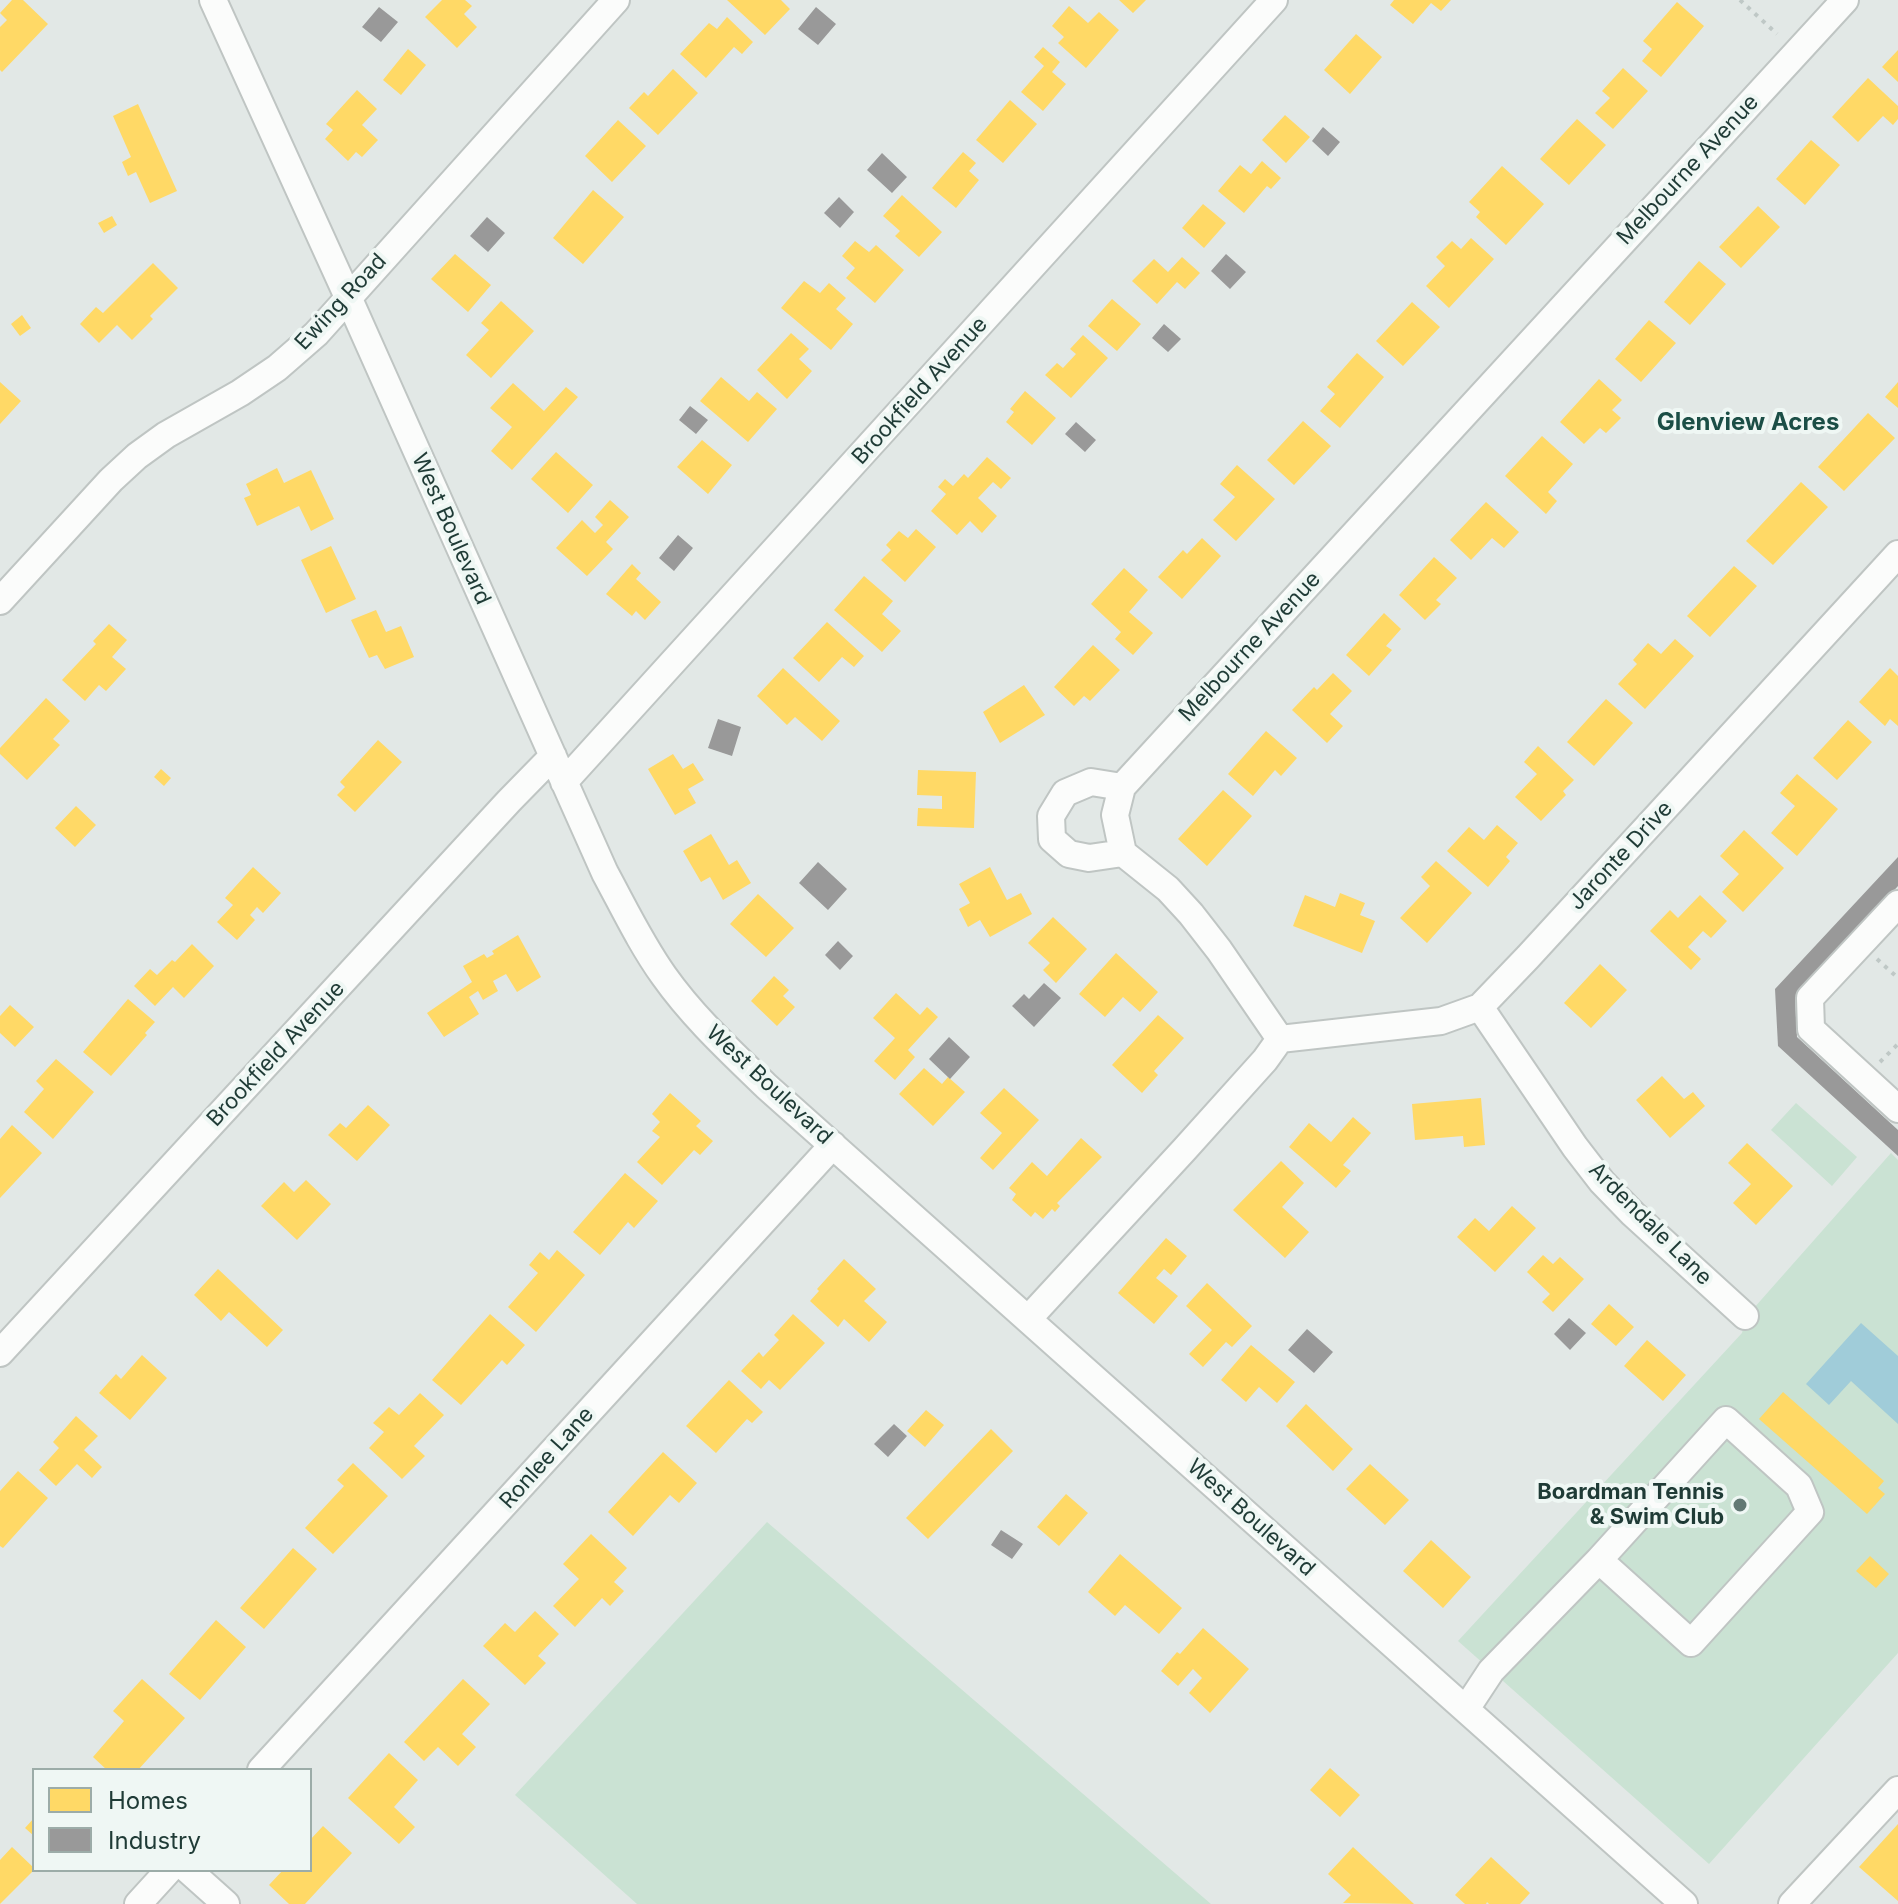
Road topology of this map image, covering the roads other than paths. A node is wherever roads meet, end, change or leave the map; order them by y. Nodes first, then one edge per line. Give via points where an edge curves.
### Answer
1 (213, 0) edge
2 (616, 0) edge
3 (1274, 0) edge
4 (1845, 0) edge
5 (348, 297) junction
6 (1898, 554) edge
7 (0, 601) edge
8 (553, 756) junction
9 (564, 782) junction
10 (1122, 787) junction
11 (1123, 853) junction
12 (1898, 904) edge
13 (1480, 1007) junction
14 (1280, 1039) junction
15 (1898, 1109) edge
16 (833, 1145) junction
17 (1745, 1316) dead end
18 (1028, 1319) junction
19 (0, 1353) edge
20 (1599, 1560) junction
21 (1466, 1709) junction
22 (263, 1768) edge
23 (1898, 1790) edge
24 (167, 1872) edge
25 (190, 1872) edge
26 (138, 1904) edge
27 (226, 1904) edge
28 (1684, 1904) edge
29 (1792, 1904) edge

1 - 5 street, West Boulevard
2 - 5 street, Ewing Road
3 - 9 street, Brookfield Avenue
4 - 10 street, Melbourne Avenue
5 - 7 street, Ewing Road via 277,368 137,456
5 - 8 street, West Boulevard
6 - 13 street, Jaronte Drive
8 - 9 street, West Boulevard
8 - 19 street, Brookfield Avenue
9 - 16 street, West Boulevard via 605,873 665,977 730,1051
10 - 11 street via 1115,815
10 - 11 street via 1091,782 1065,793 1051,816 1051,828 1052,839 1069,854 1089,858
11 - 14 street via 1191,914
12 - 15 street via 1810,998 1811,1029
13 - 14 street, Jaronte Drive via 1441,1021
13 - 17 street, Ardendale Lane via 1602,1182
14 - 18 street
16 - 18 street, West Boulevard
16 - 22 street, Ronlee Lane
18 - 21 street, West Boulevard
20 - 20 street via 1691,1643 1810,1512 1799,1486 1726,1420
20 - 21 street via 1491,1671
21 - 28 street, West Boulevard
23 - 29 street
24 - 26 street
25 - 27 street

